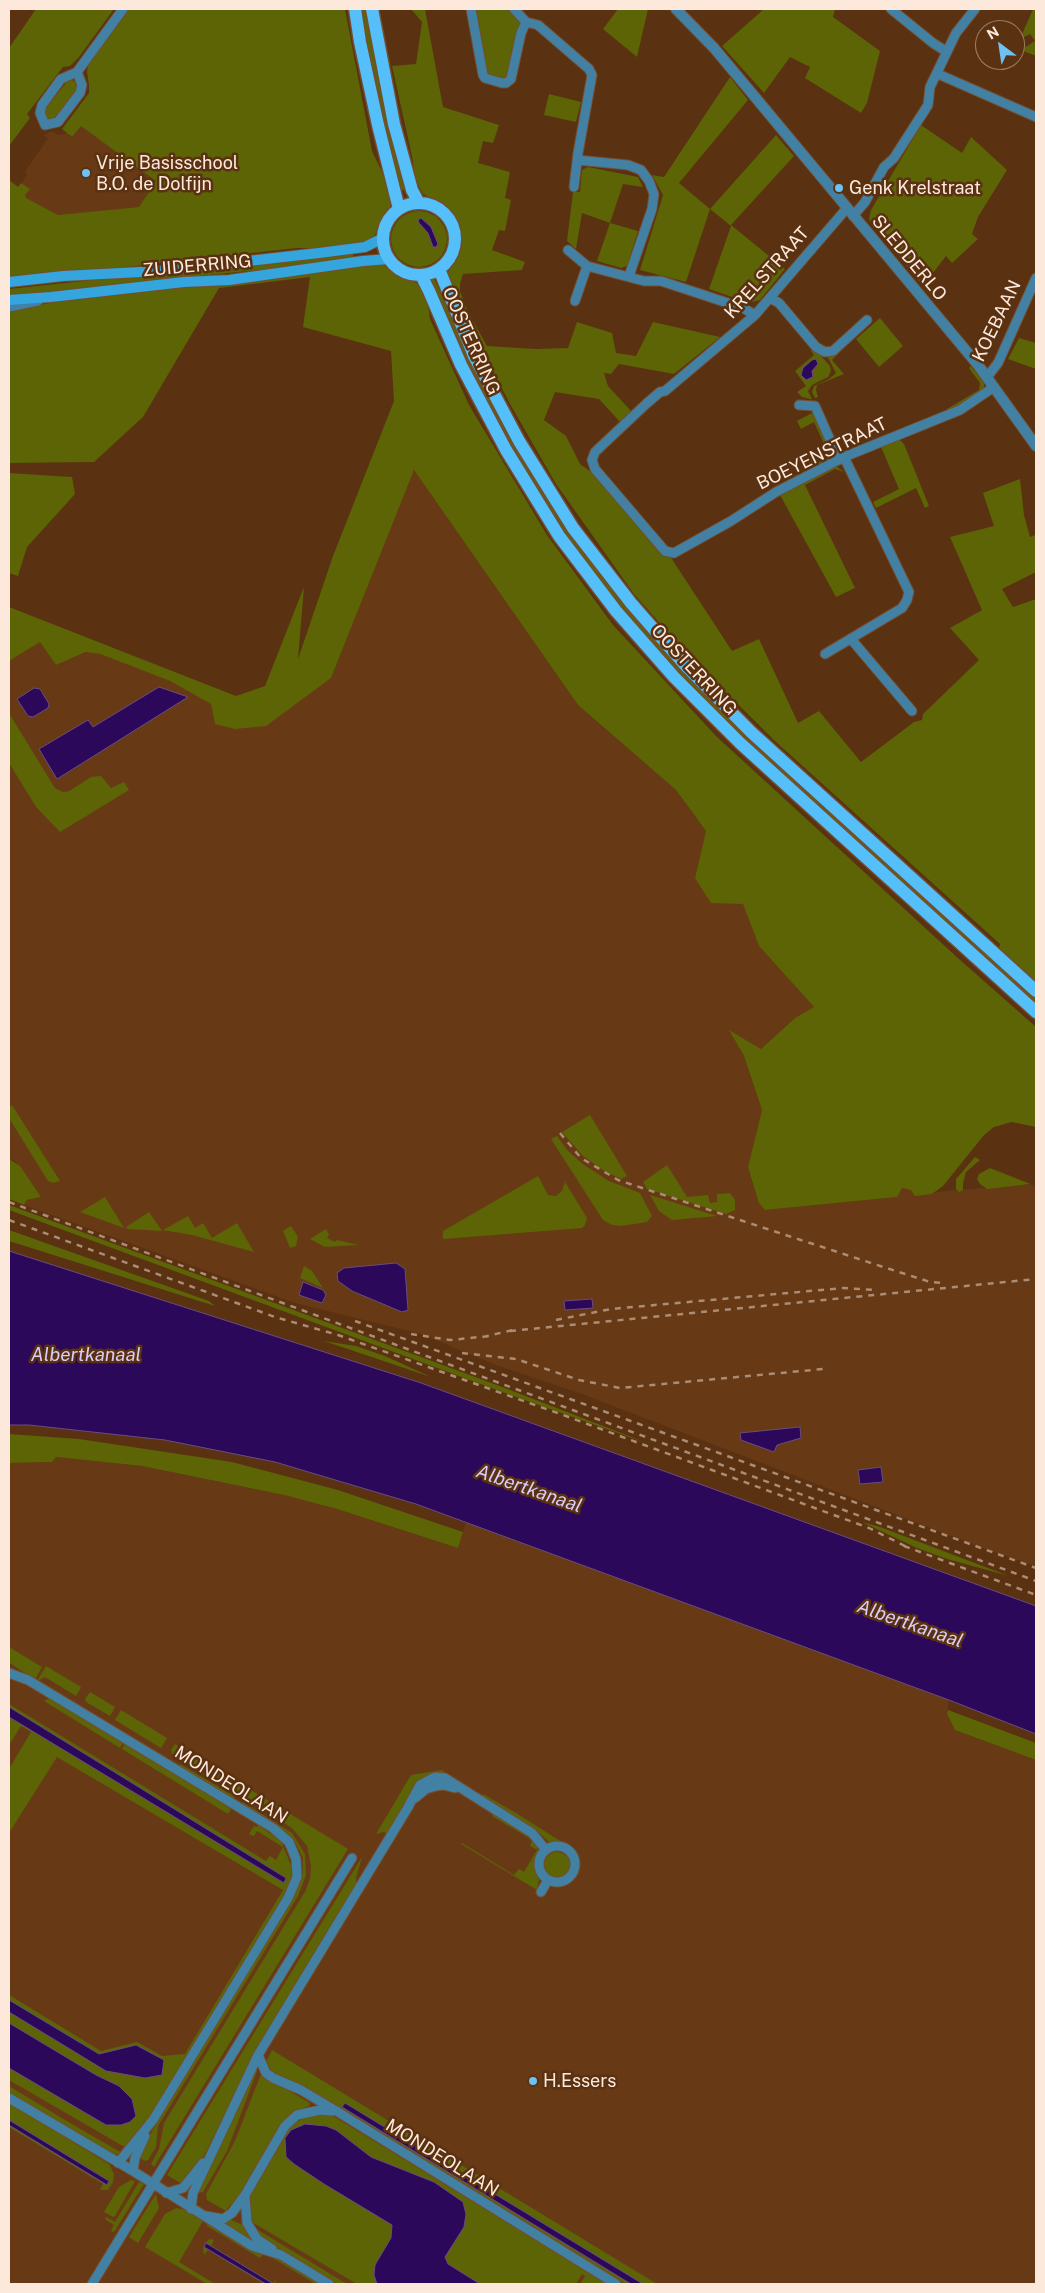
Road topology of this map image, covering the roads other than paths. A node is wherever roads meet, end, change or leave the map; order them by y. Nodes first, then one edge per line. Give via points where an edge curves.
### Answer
1 (123, 9) edge
2 (355, 9) edge
3 (372, 9) edge
4 (471, 9) edge
5 (514, 9) edge
6 (676, 9) edge
7 (891, 9) edge
8 (975, 9) edge
9 (526, 22) junction
10 (947, 52) junction
11 (77, 72) junction
12 (938, 74) junction
13 (1036, 117) edge
14 (577, 160) junction
15 (574, 187) dead end
16 (419, 203) junction
17 (399, 209) junction
18 (850, 212) junction
19 (382, 238) junction
20 (568, 250) dead end
21 (388, 259) junction
22 (588, 266) junction
23 (439, 270) junction
24 (421, 276) junction
25 (629, 276) junction
26 (1036, 278) edge
27 (9, 282) edge
28 (51, 297) junction
29 (770, 298) junction
30 (9, 300) edge
31 (575, 301) dead end
32 (9, 307) edge
33 (755, 315) junction
34 (867, 320) dead end
35 (987, 377) junction
36 (994, 387) junction
37 (799, 405) dead end
38 (1036, 446) edge
39 (842, 459) junction
40 (665, 552) joint
41 (851, 639) junction
42 (824, 654) dead end
43 (912, 711) dead end
44 (1036, 991) edge
45 (1036, 1012) edge
46 (9, 1673) edge
47 (546, 1850) junction
48 (352, 1858) dead end
49 (548, 1880) junction
50 (541, 1892) dead end
51 (258, 2055) junction
52 (9, 2098) edge
53 (338, 2112) junction
54 (153, 2120) junction
55 (214, 2147) junction
56 (118, 2163) junction
57 (133, 2171) junction
58 (153, 2184) junction
59 (166, 2193) junction
60 (246, 2195) junction
61 (195, 2212) junction
62 (281, 2255) junction
63 (92, 2284) edge
64 (330, 2284) edge
65 (616, 2284) edge

1 - 11 street
2 - 17 main road
3 - 16 main road via 394,124 412,190
4 - 9 street via 483,75 502,83 511,79
5 - 9 street
6 - 18 street, SLEDDERLO via 714,48
7 - 10 street
8 - 10 street, KRELSTRAAT via 956,32
9 - 14 street via 538,25 592,75
10 - 12 street, KRELSTRAAT
11 - 11 street via 61,79 42,105 42,128 58,122 80,93 82,85
12 - 13 street
12 - 18 street, KRELSTRAAT via 930,87 928,105 894,158 884,167 865,202
14 - 15 street
14 - 25 street via 628,165 641,170 649,181 654,194 652,209
16 - 17 main road
16 - 23 main road, OOSTERRING via 440,210 454,229 453,251
17 - 19 main road via 389,219
18 - 29 street, KRELSTRAAT
18 - 35 street, SLEDDERLO
19 - 21 main road
19 - 27 main road, ZUIDERRING via 364,247 310,254
20 - 22 street
21 - 24 main road, OOSTERRING via 399,270
21 - 28 main road, ZUIDERRING
22 - 25 street
22 - 31 street
23 - 24 main road, OOSTERRING
23 - 44 main road, OOSTERRING via 474,356 519,441 573,528 630,603 751,732
24 - 45 main road, OOSTERRING via 461,365 506,450 560,536 616,611 674,677 740,742
25 - 33 street via 644,282 661,281 743,308
26 - 35 street, KOEBAAN via 998,363
28 - 30 main road, ZUIDERRING
28 - 32 street
29 - 33 street, KRELSTRAAT
29 - 34 street via 779,303 816,347 824,352 832,351
33 - 40 street, KRELSTRAAT via 646,404 595,452 592,460 594,469
35 - 36 street, SLEDDERLO
36 - 38 street, SLEDDERLO
36 - 39 street, BOEYENSTRAAT via 960,410
37 - 39 street via 815,406
39 - 40 street, BOEYENSTRAAT via 776,492 686,547 674,553
39 - 41 street via 909,592 902,608
41 - 42 street
41 - 43 street
46 - 54 street, MONDEOLAAN via 28,1680 273,1828 289,1842 296,1859 297,1877 288,1898
47 - 49 street via 540,1856 539,1865
47 - 49 street via 556,1846 565,1848 573,1856 575,1864 574,1872 568,1878 557,1883
47 - 51 street via 532,1833 467,1792 450,1786 426,1789 411,1802
48 - 58 street
49 - 50 street
51 - 53 street, MONDEOLAAN via 266,2073 273,2078
51 - 55 street
52 - 56 street
53 - 60 street via 320,2110 297,2115 286,2126
53 - 65 street, MONDEOLAAN
54 - 56 street
54 - 57 street
55 - 59 street via 183,2188
55 - 61 street via 192,2193
56 - 57 street
57 - 58 street
58 - 59 street
58 - 63 street
59 - 61 street
60 - 61 street via 223,2219
60 - 62 street via 246,2223 257,2239
61 - 62 street via 252,2246
62 - 64 street

